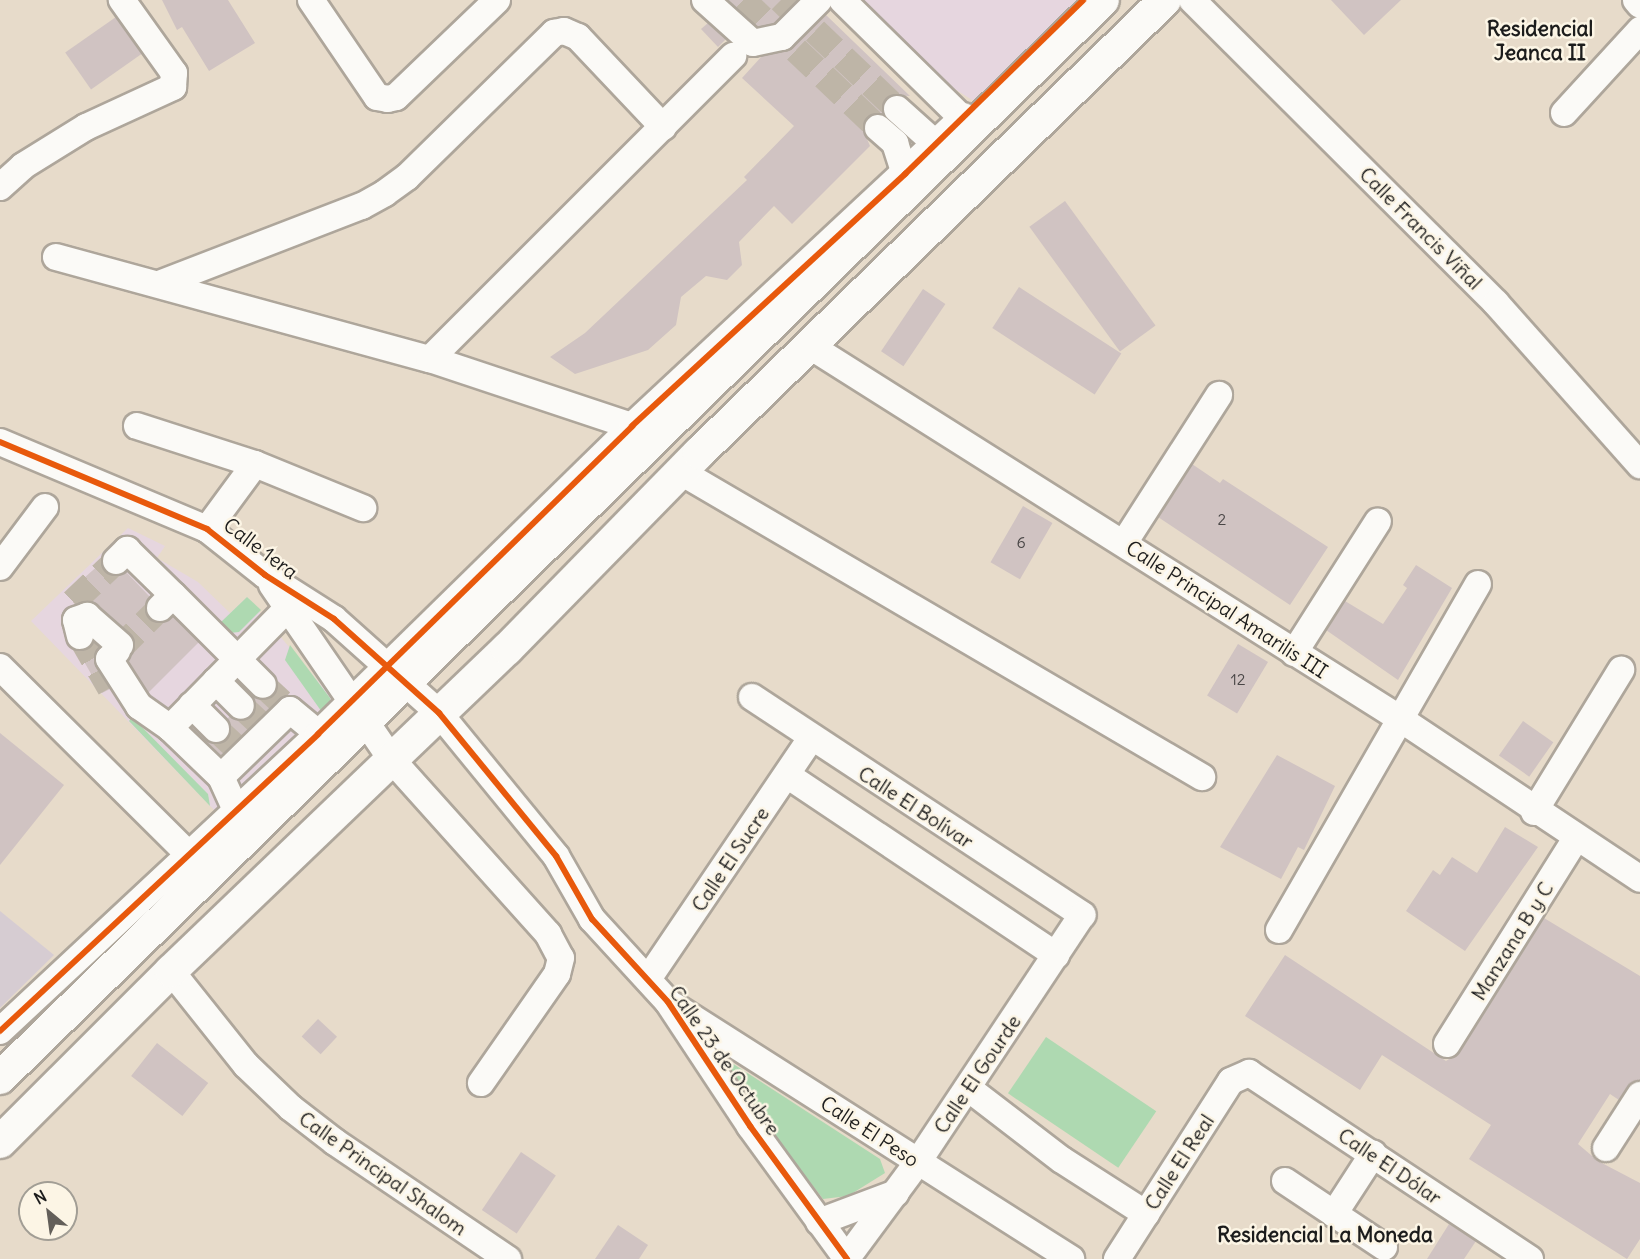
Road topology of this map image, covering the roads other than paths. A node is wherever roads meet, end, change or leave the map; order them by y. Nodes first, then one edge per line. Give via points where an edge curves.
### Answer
1 (122, 0) edge
2 (311, 0) edge
3 (497, 0) edge
4 (705, 0) edge
5 (819, 0) edge
6 (842, 0) edge
7 (1083, 0) edge
8 (1102, 0) edge
9 (1165, 0) edge
10 (1192, 0) edge
11 (1636, 0) edge
12 (1640, 5) edge
13 (1640, 30) edge
14 (733, 56) dead end
15 (897, 109) tunnel mouth
16 (1564, 113) dead end
17 (962, 118) junction
18 (663, 127) junction
19 (878, 128) tunnel mouth
20 (940, 147) junction
21 (907, 180) junction
22 (0, 187) edge
23 (56, 257) dead end
24 (162, 284) junction
25 (810, 346) junction
26 (430, 359) junction
27 (1219, 395) dead end
28 (137, 426) dead end
29 (644, 430) junction
30 (0, 442) edge
31 (255, 464) junction
32 (1640, 465) edge
33 (681, 472) junction
34 (45, 507) dead end
35 (363, 508) dead end
36 (1378, 521) dead end
37 (207, 529) junction
38 (1124, 543) junction
39 (116, 561) dead end
40 (0, 567) edge
41 (265, 575) junction
42 (1478, 584) dead end
43 (288, 608) junction
44 (77, 618) dead end
45 (1294, 653) junction
46 (238, 660) junction
47 (0, 667) edge
48 (1621, 670) dead end
49 (395, 674) junction
50 (216, 681) junction
51 (110, 688) tunnel mouth
52 (752, 697) dead end
53 (278, 699) junction
54 (192, 705) junction
55 (139, 706) junction
56 (241, 706) tunnel mouth
57 (358, 712) junction
58 (439, 713) junction
59 (1402, 720) junction
60 (170, 728) junction
61 (811, 738) junction
62 (327, 741) junction
63 (231, 743) junction
64 (392, 760) junction
65 (787, 775) junction
66 (220, 777) junction
67 (1202, 777) dead end
68 (1534, 812) junction
69 (242, 822) junction
70 (1576, 838) junction
71 (189, 855) junction
72 (1640, 879) edge
73 (1082, 915) joint
74 (1279, 930) dead end
75 (1056, 955) junction
76 (171, 971) junction
77 (648, 979) junction
78 (668, 1002) junction
79 (0, 1031) edge
80 (1447, 1044) dead end
81 (1249, 1073) joint
82 (0, 1078) edge
83 (481, 1083) dead end
84 (968, 1088) junction
85 (1640, 1095) edge
86 (0, 1142) edge
87 (1605, 1148) dead end
88 (1372, 1154) junction
89 (918, 1162) junction
90 (1285, 1181) dead end
91 (896, 1193) junction
92 (1146, 1214) junction
93 (1334, 1214) junction
94 (819, 1222) junction
95 (1384, 1247) dead end
96 (1518, 1256) edge
97 (508, 1259) edge
98 (847, 1259) edge
99 (1071, 1259) edge
100 (1117, 1259) edge

1 - 22 street via 174,73 173,87 86,127 23,166
2 - 3 street via 377,98 388,99 396,96
4 - 5 street via 753,43 784,39
6 - 17 street via 861,33
7 - 17 street
8 - 20 main road
9 - 25 main road
10 - 32 street, Calle Francis Viñal via 1496,303
11 - 12 street
13 - 16 street
14 - 18 street
15 - 20 street
17 - 20 street
18 - 24 street via 578,37 564,31 554,33 407,177 385,193 362,206
18 - 26 street
19 - 21 street via 895,143
20 - 21 main road
21 - 29 main road
23 - 24 street
24 - 26 street
25 - 33 main road
25 - 38 street, Calle Principal Amarilis III
26 - 29 street
27 - 38 street
28 - 31 street
29 - 49 main road
30 - 37 street, Calle 1era
31 - 35 street
31 - 37 street
33 - 58 main road
33 - 67 street
34 - 40 street
36 - 45 street
37 - 41 street, Calle 1era
38 - 45 street, Calle Principal Amarilis III
39 - 46 street via 127,550 166,601
41 - 43 street
41 - 49 street, Calle 1era via 334,619
42 - 59 street
43 - 46 street
43 - 57 street
44 - 55 street via 92,619 118,648 109,659
45 - 59 street, Calle Principal Amarilis III
46 - 50 street
46 - 53 street
47 - 71 street
48 - 68 street
49 - 57 main road
49 - 58 street, Calle 1era
50 - 54 street
50 - 56 street
51 - 55 street via 113,694
52 - 61 street, Calle El Bolívar
53 - 62 street
53 - 63 street via 263,727
54 - 60 street
54 - 63 street
55 - 60 street
57 - 62 main road
57 - 64 street
58 - 64 main road
58 - 77 street, Calle 23 de Octubre via 556,856 592,919
59 - 68 street, Calle Principal Amarilis III
59 - 74 street
60 - 66 street
61 - 65 street, Calle El Sucre
61 - 73 street, Calle El Bolívar
62 - 69 main road
63 - 66 street
64 - 76 main road
64 - 83 street via 548,934 561,958 557,974
65 - 75 street
65 - 77 street, Calle El Sucre
66 - 69 street
68 - 70 street, Calle Principal Amarilis III
69 - 71 street
69 - 82 main road
70 - 72 street, Calle Principal Amarilis III
70 - 80 street, Manzana B y C
71 - 79 street
73 - 75 street, Calle El Gourde
75 - 84 street, Calle El Gourde
76 - 86 main road
76 - 97 street, Calle Principal Shalom via 246,1065 291,1108
77 - 78 street, Calle 23 de Octubre
78 - 89 street, Calle El Peso
78 - 94 street, Calle 23 de Octubre
81 - 88 street, Calle El Dólar
81 - 92 street, Calle El Real via 1231,1081
84 - 89 street, Calle El Gourde
84 - 92 street via 1062,1160
85 - 87 street
88 - 93 street
88 - 96 street, Calle El Dólar
89 - 91 street, Calle El Gourde
89 - 99 street, Calle El Peso
90 - 93 street
91 - 94 street
91 - 98 street, Calle El Gourde
92 - 100 street, Calle El Real
93 - 95 street
94 - 98 street, Calle 23 de Octubre

